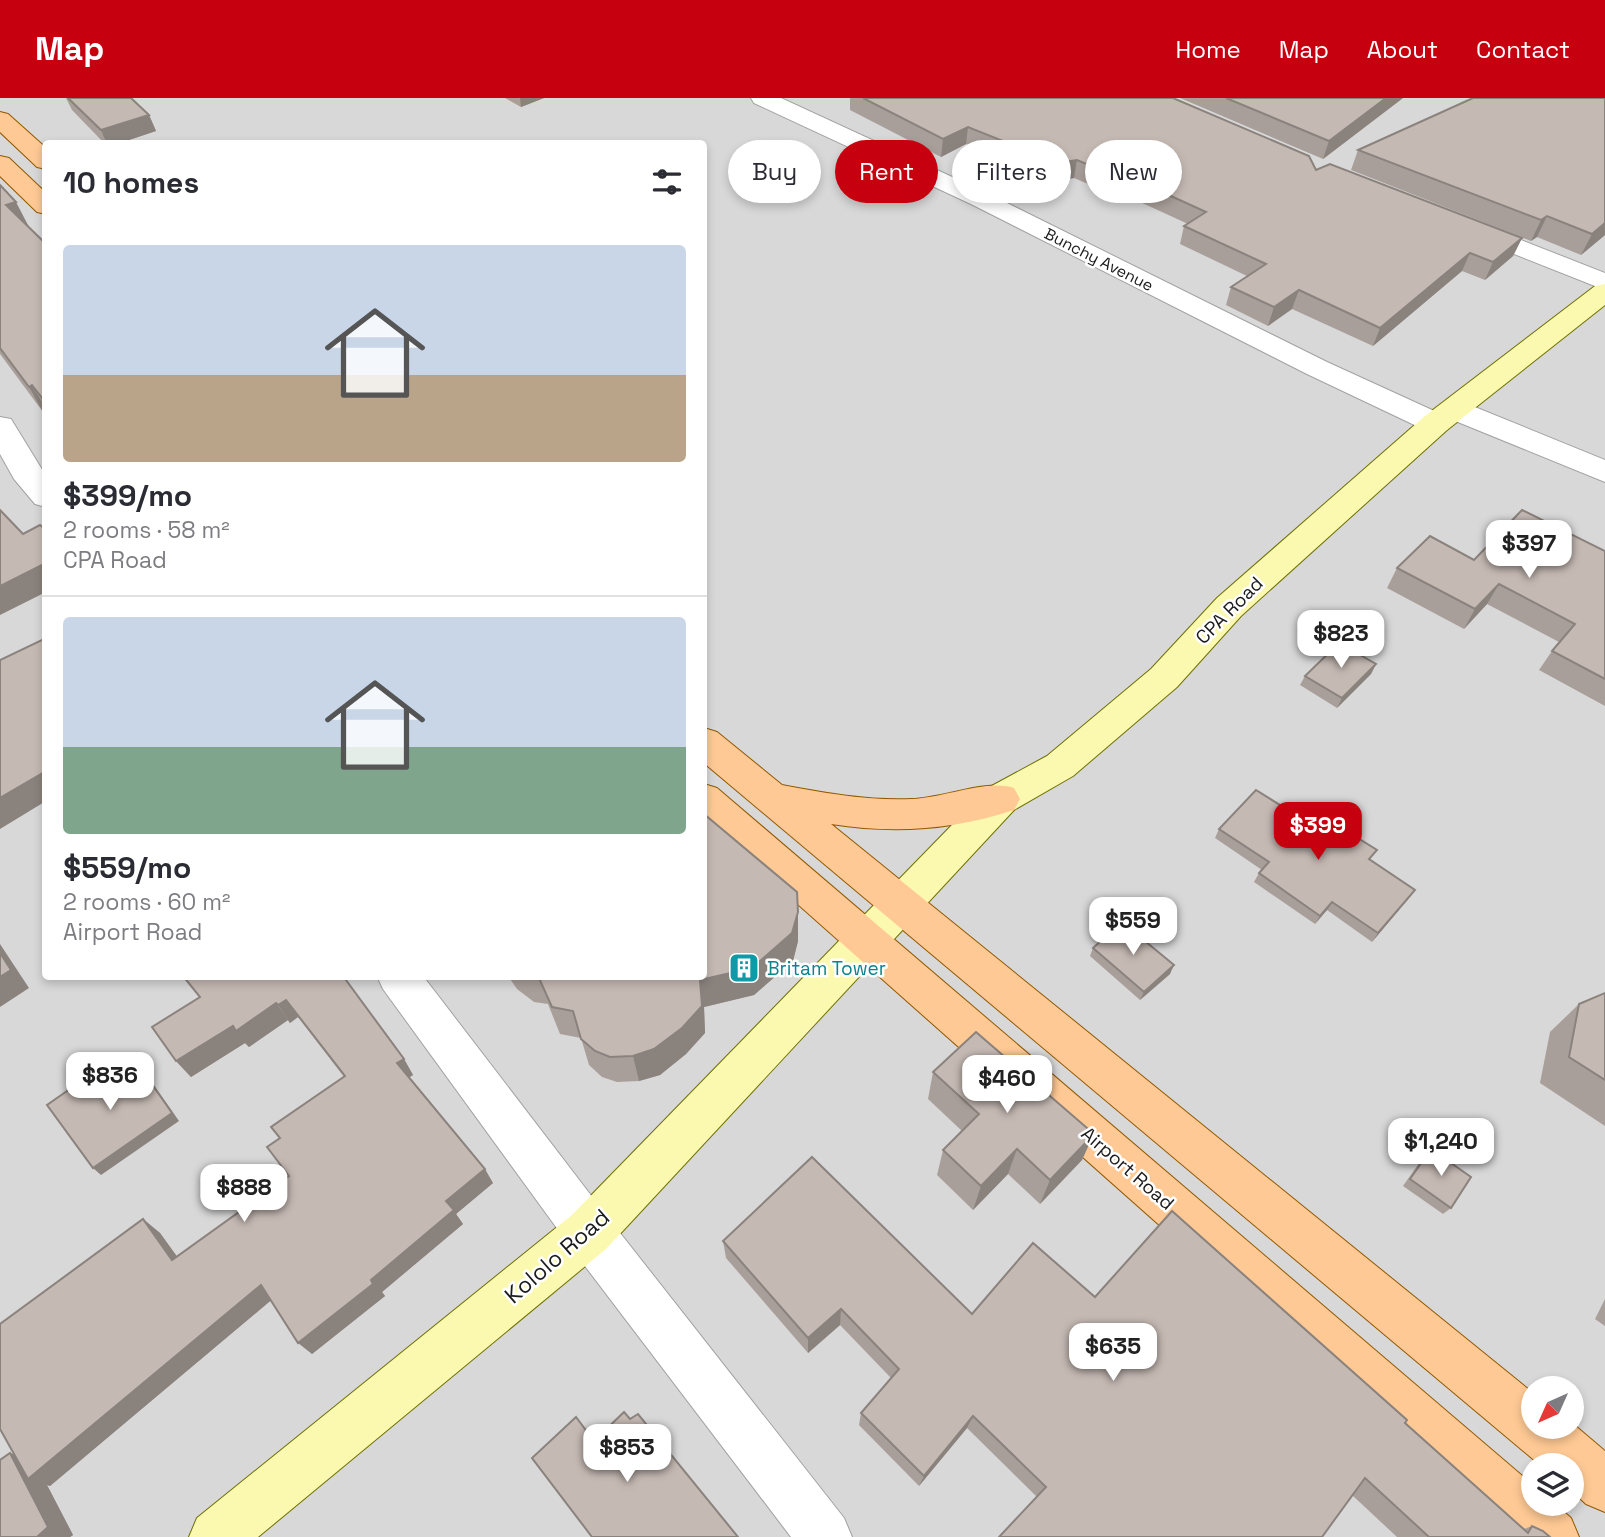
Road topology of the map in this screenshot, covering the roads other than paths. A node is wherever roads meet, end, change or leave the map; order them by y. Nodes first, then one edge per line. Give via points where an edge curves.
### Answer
1 (762, 98) edge
2 (0, 119) edge
3 (42, 158) edge
4 (0, 163) edge
5 (42, 203) edge
6 (1442, 217) edge
7 (1605, 282) edge
8 (1605, 292) edge
9 (1445, 416) junction
10 (0, 426) edge
11 (35, 467) edge
12 (1605, 472) edge
13 (42, 486) edge
14 (707, 744) edge
15 (772, 797) junction
16 (1000, 799) junction
17 (707, 802) edge
18 (901, 903) junction
19 (866, 941) junction
20 (401, 980) edge
21 (589, 1232) junction
22 (1521, 1416) edge
23 (1549, 1439) edge
24 (1605, 1485) edge
25 (216, 1537) edge
26 (825, 1537) edge
27 (1552, 1537) edge

1 - 9 street, Bunchy Avenue via 980,199 1317,368
2 - 3 main road
4 - 5 main road
6 - 7 street
8 - 9 street, CPA Road
9 - 12 street, Bunchy Avenue
9 - 16 street, CPA Road via 1229,607 1164,678 1060,766
10 - 11 street
11 - 13 street
14 - 15 main road
15 - 16 main road via 836,811 884,815 916,815
15 - 18 main road
16 - 18 street, CPA Road
17 - 19 main road, Airport Road
18 - 19 street, CPA Road
18 - 22 main road
19 - 21 street, Kololo Road
19 - 27 main road, Airport Road
20 - 21 street
21 - 25 street, Kololo Road
21 - 26 street
23 - 24 main road

